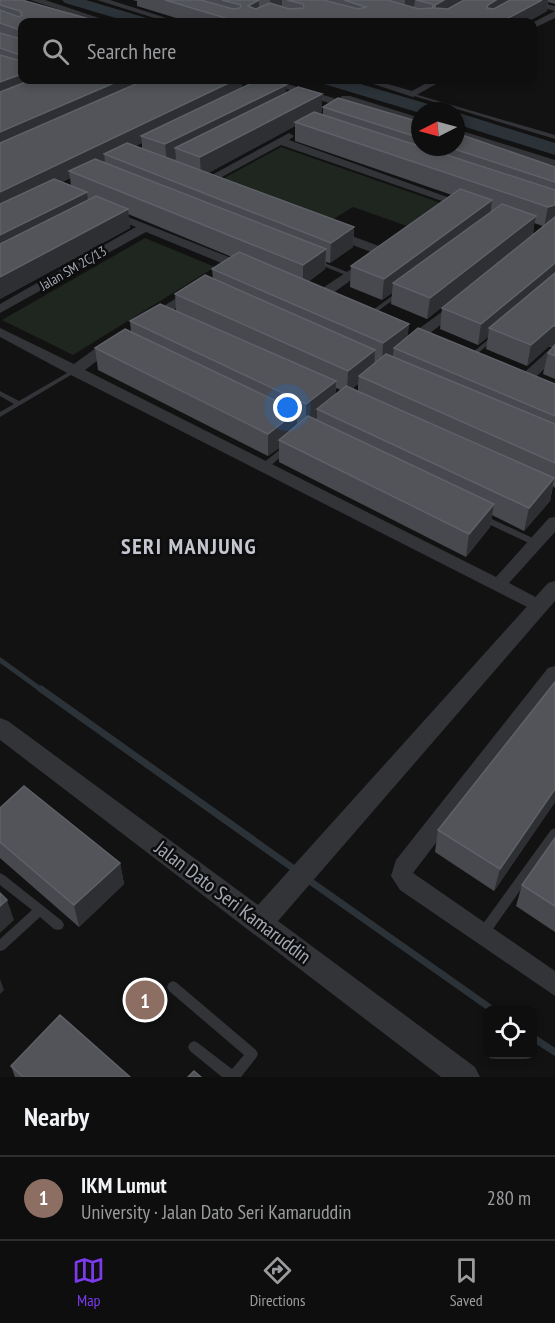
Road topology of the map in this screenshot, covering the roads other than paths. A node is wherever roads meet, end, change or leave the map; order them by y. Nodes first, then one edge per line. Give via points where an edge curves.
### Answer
1 (101, 0) edge
2 (133, 0) edge
3 (30, 2) edge
4 (523, 2) edge
5 (119, 6) junction
6 (555, 9) edge
7 (555, 14) edge
8 (74, 18) edge
9 (91, 18) edge
10 (161, 18) edge
11 (537, 24) edge
12 (273, 84) edge
13 (274, 84) edge
14 (275, 84) edge
15 (388, 84) edge
16 (431, 84) edge
17 (413, 94) junction
18 (368, 120) edge
19 (411, 120) edge
20 (411, 126) edge
21 (300, 130) edge
22 (465, 136) edge
23 (555, 137) edge
24 (280, 141) junction
25 (465, 143) edge
26 (555, 164) edge
27 (555, 171) edge
28 (203, 183) edge
29 (455, 202) junction
30 (93, 206) edge
31 (478, 210) edge
32 (437, 214) edge
33 (145, 227) junction
34 (319, 228) edge
35 (306, 257) edge
36 (235, 264) junction
37 (255, 273) edge
38 (351, 275) junction
39 (410, 285) edge
40 (467, 297) edge
41 (336, 306) edge
42 (0, 309) edge
43 (157, 314) junction
44 (360, 316) joint
45 (178, 324) edge
46 (140, 325) edge
47 (385, 326) edge
48 (502, 330) edge
49 (0, 332) edge
50 (122, 340) edge
51 (415, 341) edge
52 (555, 352) edge
53 (466, 361) edge
54 (74, 370) junction
55 (538, 390) edge
56 (0, 393) edge
57 (19, 404) junction
58 (0, 416) edge
59 (289, 446) edge
60 (265, 466) junction
61 (473, 513) edge
62 (555, 522) edge
63 (536, 543) junction
64 (498, 585) junction
65 (555, 588) edge
66 (539, 606) junction
67 (555, 675) edge
68 (3, 734) edge
69 (555, 833) edge
70 (0, 878) edge
71 (40, 910) junction
72 (260, 922) junction
73 (58, 925) dead end
74 (482, 934) junction
75 (0, 946) edge
76 (555, 985) edge
77 (173, 987) dead end
78 (194, 1047) dead end
79 (232, 1077) edge
80 (465, 1077) edge

1 - 5 street
2 - 5 street
3 - 8 street
3 - 9 street
4 - 6 street
5 - 10 street
7 - 11 street
12 - 18 street via 333,112
13 - 20 street
14 - 19 street
15 - 17 street
16 - 17 street
17 - 23 lane
21 - 24 street
22 - 26 street
24 - 28 street
24 - 29 street
25 - 27 street
29 - 31 street
29 - 32 street
30 - 33 street
33 - 36 street
33 - 42 street, Jalan SM 2C/13
34 - 38 street via 387,249
35 - 38 lane
36 - 37 street
36 - 43 street
38 - 41 street via 312,296
39 - 44 lane
40 - 51 street
43 - 45 street
43 - 46 street
44 - 47 street
48 - 53 lane
49 - 54 street
50 - 54 street
52 - 55 street via 515,381
54 - 57 lane
54 - 60 street
56 - 57 lane
57 - 58 lane
59 - 60 lane
60 - 64 street
61 - 63 lane
62 - 63 street
63 - 64 street
64 - 66 street
65 - 66 street
66 - 72 street
67 - 74 street via 404,867 402,876 408,883
68 - 72 street, Jalan Dato Seri Kamaruddin
69 - 74 lane
70 - 71 lane
71 - 73 lane
71 - 75 lane
72 - 80 street, Jalan Dato Seri Kamaruddin
74 - 76 street
77 - 79 lane via 252,1054
78 - 79 lane

